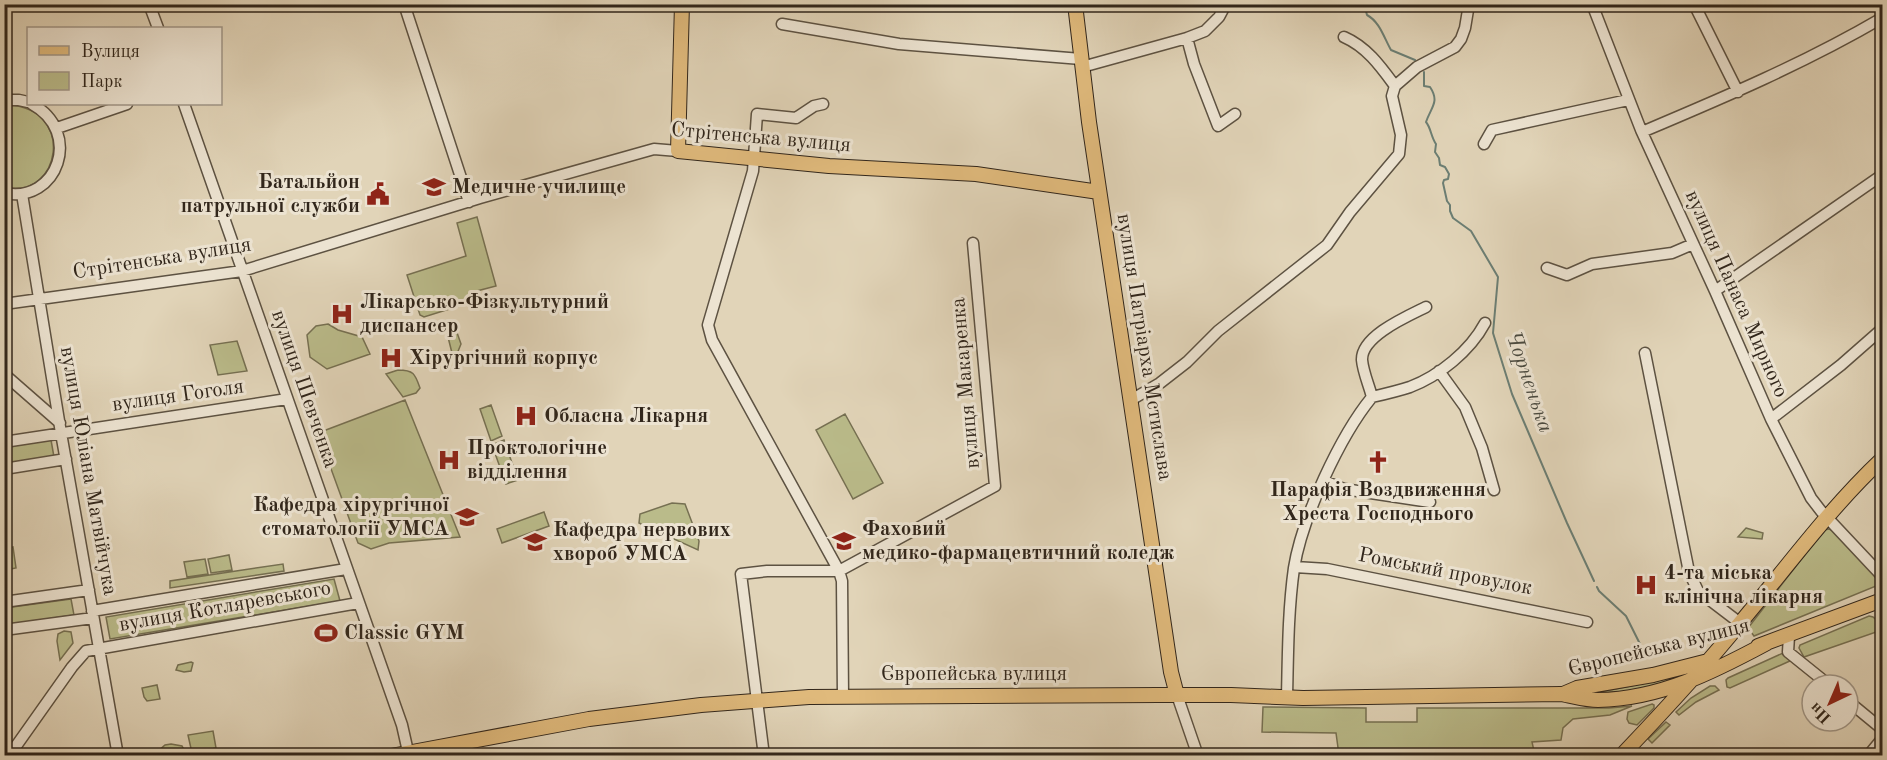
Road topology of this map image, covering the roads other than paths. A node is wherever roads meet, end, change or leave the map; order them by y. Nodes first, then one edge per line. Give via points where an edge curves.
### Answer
1 (149, 4) edge
2 (404, 4) edge
3 (682, 4) edge
4 (1076, 4) edge
5 (1226, 4) edge
6 (1469, 4) edge
7 (1592, 4) edge
8 (1694, 4) edge
9 (1882, 18) edge
10 (782, 24) dead end
11 (158, 27) edge
12 (1344, 37) dead end
13 (1187, 38) junction
14 (1082, 63) junction
15 (1395, 86) junction
16 (1737, 92) junction
17 (5, 97) edge
18 (1628, 100) junction
19 (27, 102) edge
20 (823, 104) dead end
21 (34, 105) edge
22 (124, 105) edge
23 (184, 105) edge
24 (1235, 114) dead end
25 (57, 128) junction
26 (1642, 132) junction
27 (1484, 144) dead end
28 (678, 151) junction
29 (754, 159) junction
30 (1882, 174) edge
31 (1099, 192) junction
32 (4, 193) edge
33 (22, 194) junction
34 (469, 202) junction
35 (973, 243) dead end
36 (1693, 244) junction
37 (1547, 268) dead end
38 (242, 271) junction
39 (1715, 291) junction
40 (39, 299) junction
41 (4, 304) edge
42 (1426, 308) dead end
43 (1485, 323) dead end
44 (1882, 329) edge
45 (1645, 354) dead end
46 (1439, 371) junction
47 (4, 374) edge
48 (1372, 397) junction
49 (287, 399) junction
50 (1131, 400) junction
51 (1771, 419) junction
52 (60, 428) junction
53 (4, 442) edge
54 (66, 459) junction
55 (1882, 459) edge
56 (4, 469) edge
57 (1324, 481) junction
58 (1494, 490) dead end
59 (1430, 502) dead end
60 (1827, 517) junction
61 (1295, 567) junction
62 (346, 569) junction
63 (839, 571) junction
64 (1882, 576) edge
65 (89, 590) junction
66 (1882, 600) edge
67 (4, 602) edge
68 (358, 603) junction
69 (93, 615) junction
70 (1587, 622) dead end
71 (1740, 623) junction
72 (4, 630) edge
73 (1789, 636) junction
74 (1767, 643) junction
75 (99, 649) junction
76 (1708, 661) junction
77 (1814, 673) edge
78 (1689, 682) junction
79 (1561, 694) junction
80 (1177, 695) junction
81 (843, 697) junction
82 (1287, 697) junction
83 (757, 701) junction
84 (1860, 711) edge
85 (1882, 729) edge
86 (1882, 739) edge
87 (408, 754) edge
88 (9, 756) edge
89 (117, 756) edge
90 (391, 756) edge
91 (764, 756) edge
92 (1198, 756) edge
93 (1621, 756) edge
94 (1868, 756) edge

1 - 11 street
2 - 34 street
3 - 28 main road
4 - 14 main road, вулиця Патріарха Мстислава
5 - 13 street via 1205,31
6 - 15 street via 1465,28 1455,47 1417,67
7 - 18 street, вулиця Панаса Мирного
8 - 16 street
9 - 16 street
10 - 14 street via 899,44
12 - 15 street via 1374,58
13 - 14 street
13 - 24 street via 1218,126
14 - 31 main road, вулиця Патріарха Мстислава
15 - 50 street via 1392,96 1401,135 1399,154 1327,244 1218,331 1187,362
16 - 26 street
17 - 19 street
18 - 26 street, вулиця Панаса Мирного
18 - 27 street via 1492,130
20 - 29 street via 796,118 757,114
21 - 25 street
22 - 25 street
23 - 38 street, вулиця Шевченка
25 - 33 street via 61,152 58,164 44,183
26 - 36 street, вулиця Панаса Мирного
28 - 29 main road, Стрітенська вулиця
28 - 34 street, Стрітенська вулиця via 654,149
29 - 31 main road, Стрітенська вулиця via 976,174
29 - 63 street via 709,332
30 - 39 street
31 - 50 main road, вулиця Патріарха Мстислава
32 - 33 street
33 - 40 street, вулиця Юліана Матвійчука
34 - 38 street, Стрітенська вулиця
35 - 63 street, вулиця Макаренка via 995,486
36 - 37 street via 1672,252 1592,264 1567,275
36 - 39 street, вулиця Панаса Мирного
38 - 40 street, Стрітенська вулиця
38 - 49 street, вулиця Шевченка
39 - 51 street, вулиця Панаса Мирного
40 - 41 street, Стрітенська вулиця
40 - 52 street, вулиця Юліана Матвійчука
42 - 48 street via 1390,324 1365,348 1362,359
43 - 46 street via 1478,337
44 - 51 street
45 - 71 street via 1689,572 1698,591
46 - 48 street via 1411,387
46 - 58 street via 1465,407
47 - 52 street
48 - 57 street
49 - 52 street, вулиця Гоголя
49 - 62 street, вулиця Шевченка
50 - 80 main road, вулиця Патріарха Мстислава
51 - 60 street, вулиця Панаса Мирного via 1811,498
52 - 53 street, вулиця Гоголя
52 - 54 street, вулиця Юліана Матвійчука
54 - 56 street
54 - 65 street, вулиця Юліана Матвійчука
55 - 60 main road
57 - 59 street via 1344,489
57 - 61 street
60 - 64 street, вулиця Панаса Мирного
60 - 71 main road
61 - 70 street, Ромський провулок via 1327,569
61 - 82 street via 1289,608
62 - 68 street, вулиця Шевченка
62 - 69 street, вулиця Котляревського
63 - 81 street
63 - 83 street via 741,574
65 - 67 street
65 - 69 street, вулиця Юліана Матвійчука
66 - 73 main road, Європейська вулиця
68 - 75 street, вулиця Котляревського
68 - 87 street, вулиця Шевченка via 402,725
69 - 72 street, вулиця Котляревського
69 - 75 street, вулиця Юліана Матвійчука
71 - 76 main road
73 - 74 main road, Європейська вулиця
73 - 77 street via 1788,652
74 - 76 main road, Європейська вулиця
74 - 78 main road, Європейська вулиця
75 - 88 street, вулиця Котляревського via 86,651 76,661
75 - 89 street, вулиця Юліана Матвійчука
76 - 78 main road
76 - 79 main road, Європейська вулиця
78 - 79 main road, Європейська вулиця via 1629,697 1596,700
78 - 93 main road
79 - 82 main road, Європейська вулиця
80 - 81 main road, Європейська вулиця
80 - 82 main road, Європейська вулиця
80 - 92 street
81 - 83 main road, Європейська вулиця
83 - 87 main road, Європейська вулиця via 589,718
83 - 91 street
84 - 85 street
86 - 94 street
87 - 90 main road, Європейська вулиця

